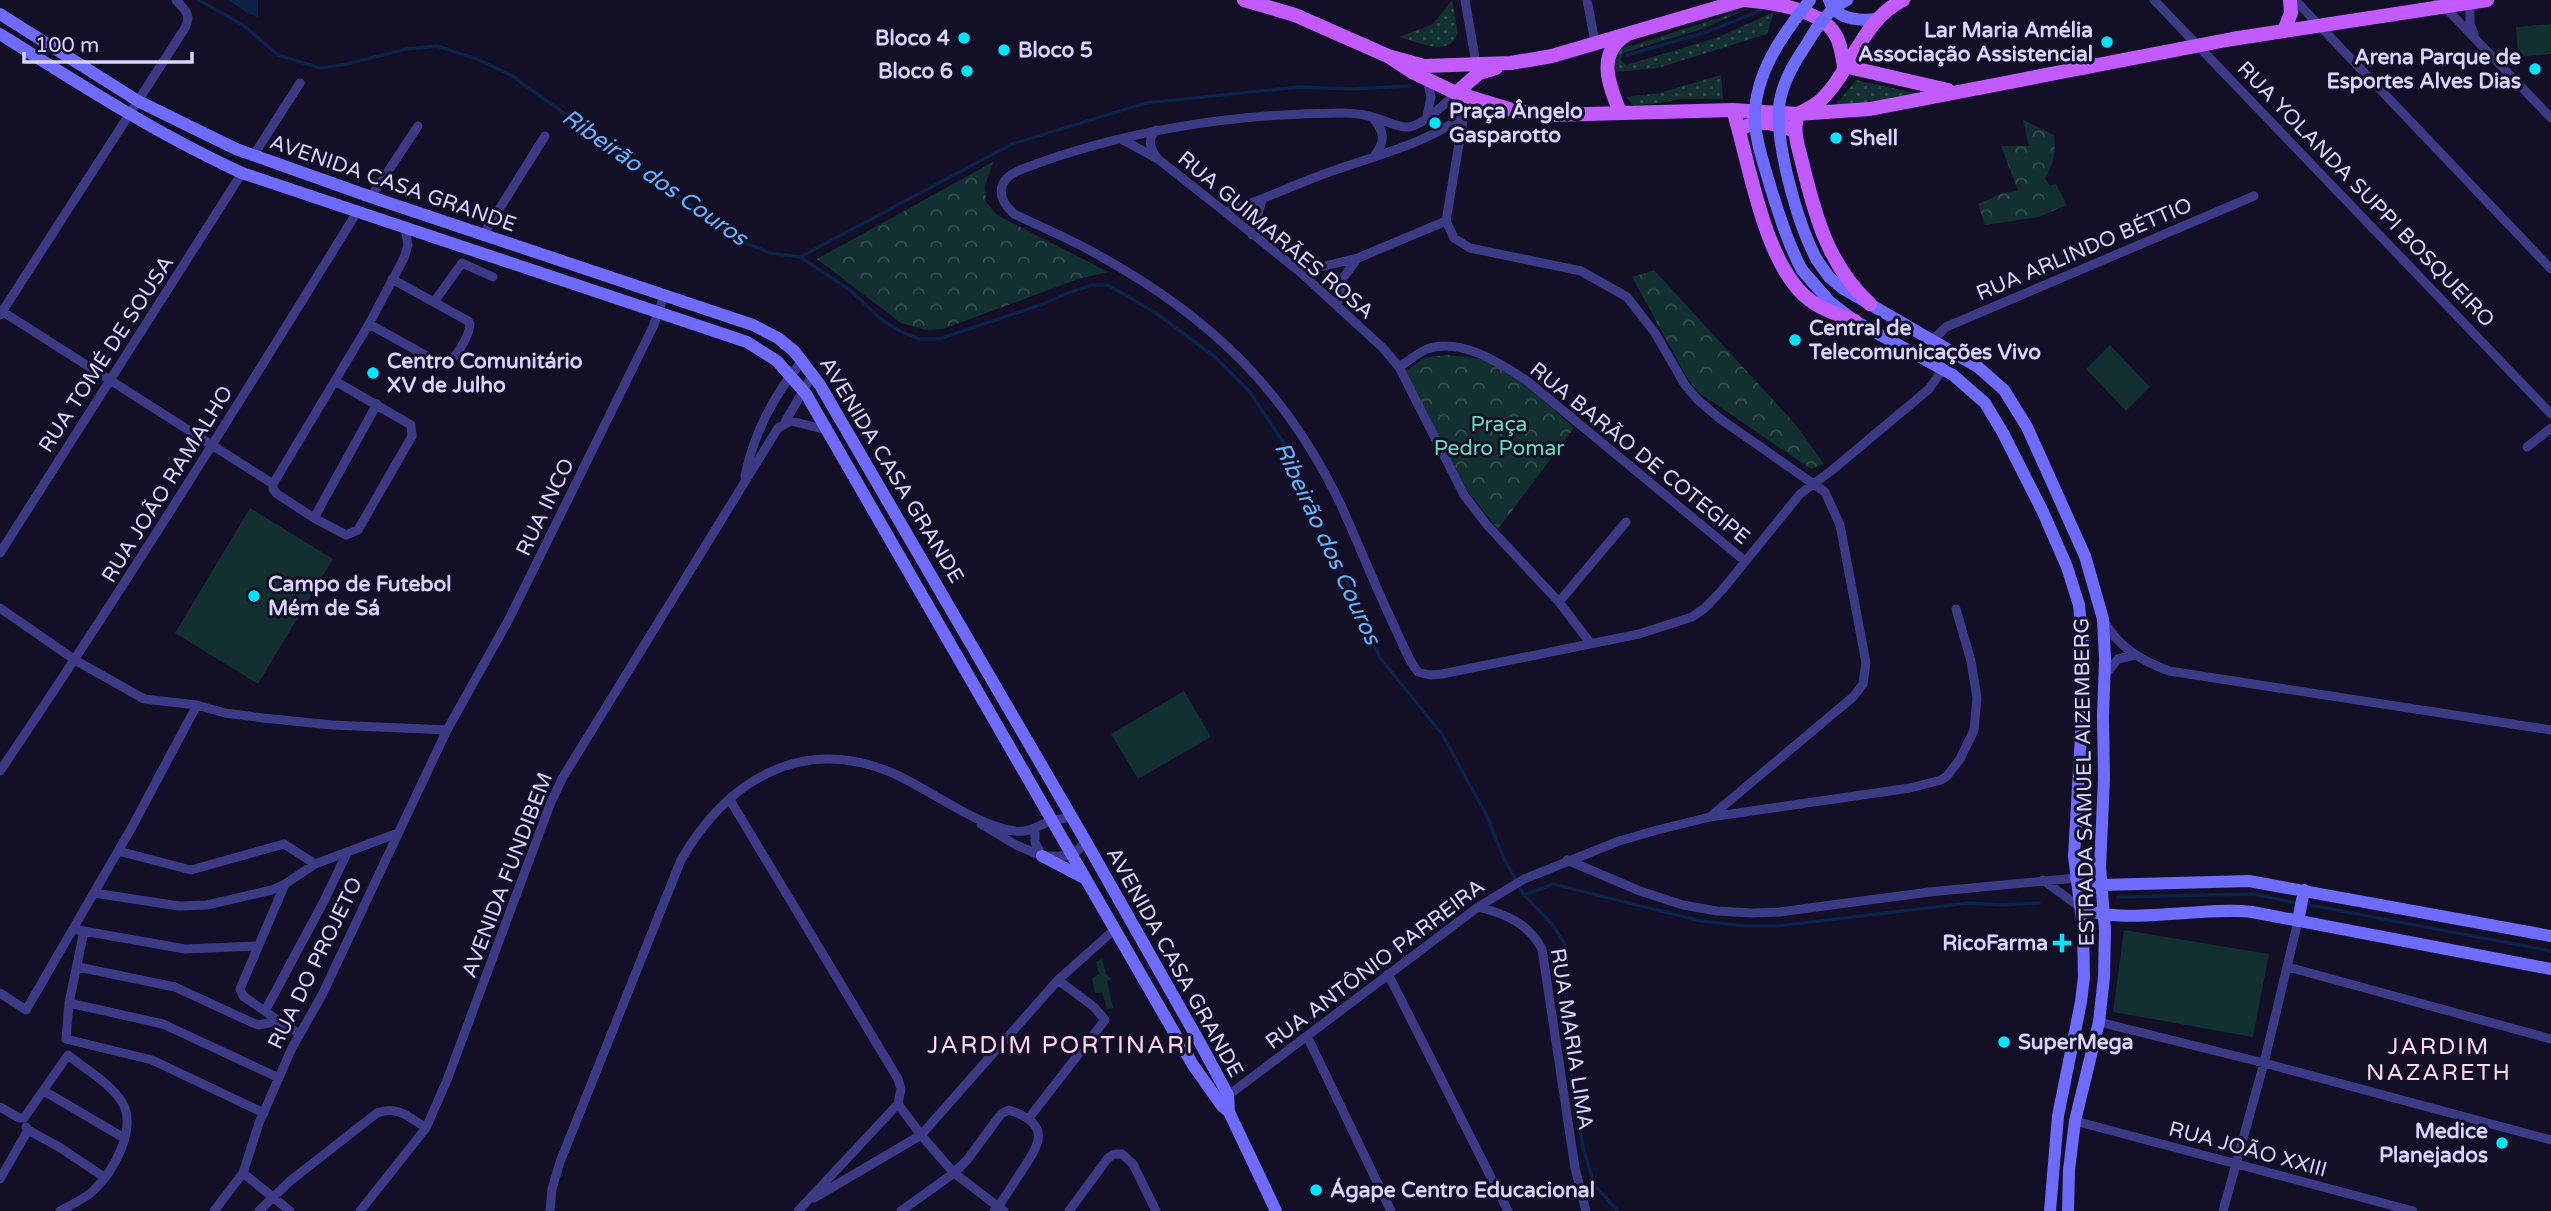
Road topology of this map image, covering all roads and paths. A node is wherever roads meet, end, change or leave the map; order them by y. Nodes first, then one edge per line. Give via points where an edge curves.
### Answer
1 (176, 0) edge
2 (1244, 0) edge
3 (1465, 0) edge
4 (1587, 0) edge
5 (1743, 0) edge
6 (1810, 0) edge
7 (1829, 0) edge
8 (1847, 0) edge
9 (1903, 0) edge
10 (2154, 0) edge
11 (2292, 0) edge
12 (2487, 0) edge
13 (2470, 1) edge
14 (2441, 3) edge
15 (1701, 7) edge
16 (0, 14) edge
17 (1877, 19) junction
18 (2318, 26) junction
19 (2284, 31) junction
20 (1630, 33) junction
21 (0, 34) edge
22 (2476, 39) junction
23 (1595, 42) junction
24 (2197, 46) junction
25 (1476, 63) junction
26 (1511, 63) junction
27 (1844, 66) junction
28 (1426, 73) junction
29 (300, 83) dead end
30 (1960, 92) junction
31 (1463, 95) junction
32 (138, 101) junction
33 (1733, 110) junction
34 (1620, 112) junction
35 (1464, 114) junction
36 (1798, 114) junction
37 (128, 116) junction
38 (1372, 117) junction
39 (1427, 117) junction
40 (2551, 118) edge
41 (418, 126) dead end
42 (1156, 130) junction
43 (1739, 131) junction
44 (1795, 134) junction
45 (545, 136) dead end
46 (1121, 139) junction
47 (253, 156) junction
48 (1374, 156) junction
49 (1158, 159) junction
50 (242, 173) junction
51 (2254, 196) dead end
52 (371, 197) junction
53 (1262, 200) junction
54 (357, 212) junction
55 (1225, 212) junction
56 (1446, 221) junction
57 (405, 228) junction
58 (483, 234) junction
59 (1252, 234) junction
60 (1358, 258) junction
61 (2551, 269) edge
62 (1300, 272) junction
63 (493, 276) dead end
64 (393, 279) junction
65 (664, 296) junction
66 (434, 302) junction
67 (1337, 304) junction
68 (1870, 304) junction
69 (659, 311) junction
70 (1, 312) edge
71 (1855, 321) junction
72 (369, 324) junction
73 (1933, 340) junction
74 (803, 360) junction
75 (1399, 367) junction
76 (1943, 369) junction
77 (791, 374) junction
78 (813, 374) junction
79 (111, 379) junction
80 (335, 381) junction
81 (803, 390) junction
82 (377, 404) junction
83 (2551, 414) edge
84 (785, 422) junction
85 (2551, 428) edge
86 (827, 430) junction
87 (214, 444) junction
88 (2527, 447) dead end
89 (1815, 483) junction
90 (274, 484) junction
91 (743, 484) junction
92 (314, 518) junction
93 (1626, 522) dead end
94 (0, 553) edge
95 (1745, 561) junction
96 (1559, 602) junction
97 (0, 608) edge
98 (1956, 609) dead end
99 (2103, 619) junction
100 (1591, 644) junction
101 (2135, 655) junction
102 (75, 660) junction
103 (2105, 675) junction
104 (197, 705) junction
105 (447, 730) junction
106 (2551, 730) edge
107 (0, 771) edge
108 (730, 800) junction
109 (953, 806) junction
110 (1071, 817) junction
111 (1710, 817) junction
112 (1052, 821) junction
113 (1035, 829) junction
114 (398, 833) junction
115 (1086, 842) junction
116 (118, 851) junction
117 (346, 853) junction
118 (1042, 856) junction
119 (1072, 856) junction
120 (1567, 860) junction
121 (315, 864) junction
122 (1084, 878) junction
123 (2076, 878) junction
124 (2043, 880) junction
125 (285, 884) junction
126 (2101, 885) junction
127 (1112, 888) junction
128 (94, 893) junction
129 (2303, 893) junction
130 (1097, 899) junction
131 (1478, 907) junction
132 (2081, 908) junction
133 (2104, 914) junction
134 (2299, 916) junction
135 (73, 929) junction
136 (1115, 929) junction
137 (84, 931) junction
138 (2551, 936) edge
139 (258, 946) junction
140 (78, 967) junction
141 (2288, 967) junction
142 (2551, 969) edge
143 (1388, 974) junction
144 (1058, 980) junction
145 (0, 993) edge
146 (2081, 1002) junction
147 (69, 1003) junction
148 (265, 1012) junction
149 (279, 1021) junction
150 (2099, 1022) junction
151 (300, 1034) junction
152 (1307, 1037) junction
153 (2551, 1039) edge
154 (2264, 1063) junction
155 (279, 1078) junction
156 (44, 1091) junction
157 (1223, 1098) junction
158 (898, 1104) junction
159 (0, 1107) edge
160 (264, 1113) junction
161 (1029, 1118) junction
162 (21, 1119) junction
163 (2075, 1121) junction
164 (426, 1128) junction
165 (28, 1130) junction
166 (921, 1135) junction
167 (124, 1138) junction
168 (2551, 1140) edge
169 (2236, 1164) junction
170 (243, 1173) junction
171 (954, 1173) junction
172 (104, 1177) junction
173 (0, 1178) edge
174 (273, 1196) junction
175 (805, 1203) junction
176 (999, 1210) edge
177 (60, 1211) edge
178 (214, 1211) edge
179 (259, 1211) edge
180 (290, 1211) edge
181 (360, 1211) edge
182 (550, 1211) edge
183 (798, 1211) edge
184 (901, 1211) edge
185 (1069, 1211) edge
186 (1156, 1211) edge
187 (1276, 1211) edge
188 (1391, 1211) edge
189 (1508, 1211) edge
190 (1586, 1211) edge
191 (2050, 1211) edge
192 (2068, 1211) edge
193 (2224, 1211) edge
194 (2413, 1211) edge

1 - 32 street via 188,13 188,21
2 - 28 main road via 1295,15
3 - 25 street
4 - 23 street
5 - 15 main road
5 - 27 main road via 1784,7 1824,22 1838,38
6 - 71 main road, ESTRADA SAMUEL AIZEMBERG, bridge via 1764,74 1755,119 1783,230 1802,270 1830,302
7 - 17 main road via 1848,18
8 - 68 main road, ESTRADA SAMUEL AIZEMBERG, bridge via 1816,29 1789,74 1780,102 1781,135 1800,221 1816,260 1834,282
9 - 17 main road
10 - 24 street, RUA YOLANDA SUPPI BOSQUEIRO
11 - 18 street
11 - 19 main road
12 - 13 main road
13 - 14 main road
13 - 22 street via 2470,24
14 - 18 main road
14 - 22 street
15 - 20 main road
16 - 32 main road, AVENIDA CASA GRANDE
17 - 27 main road
18 - 19 main road
18 - 61 street
19 - 24 main road
20 - 23 main road
20 - 34 main road via 1615,44 1606,62
21 - 37 main road, AVENIDA CASA GRANDE
22 - 40 street
23 - 26 main road via 1552,57
24 - 30 main road
24 - 83 street, RUA YOLANDA SUPPI BOSQUEIRO
25 - 26 main road
25 - 28 main road
26 - 31 main road via 1479,73
27 - 30 main road
27 - 36 main road via 1819,102
28 - 31 main road
28 - 39 street via 1431,101
29 - 47 street
30 - 36 main road via 1870,109
31 - 34 main road via 1512,110 1550,115
31 - 35 street
31 - 39 street
32 - 37 street
32 - 47 main road, AVENIDA CASA GRANDE
33 - 34 main road
33 - 36 main road
33 - 43 main road
35 - 48 street via 1444,129
35 - 56 street
36 - 44 main road
37 - 50 main road, AVENIDA CASA GRANDE
37 - 70 street
38 - 39 street via 1408,127
38 - 42 street via 1310,114
38 - 48 street via 1383,134
41 - 52 street
42 - 46 street
42 - 49 street via 1150,144
43 - 44 main road via 1752,123 1784,126
43 - 71 main road via 1774,248 1788,276 1809,300
44 - 68 main road via 1829,250 1854,289
45 - 58 street
46 - 49 street, RUA GUIMARÃES ROSA
46 - 100 street via 1015,172 1000,192 1005,206 1014,215 1126,270 1184,310 1253,370 1313,453 1418,672 1442,674
47 - 52 main road, AVENIDA CASA GRANDE
48 - 53 street
49 - 55 street, RUA GUIMARÃES ROSA
50 - 54 main road, AVENIDA CASA GRANDE
50 - 79 street, RUA TOMÉ DE SOUSA
51 - 73 street, RUA ARLINDO BÉTTIO via 1946,327
52 - 58 main road, AVENIDA CASA GRANDE
53 - 55 street
53 - 59 street
54 - 57 main road, AVENIDA CASA GRANDE
54 - 87 street, RUA JOÃO RAMALHO
55 - 59 street, RUA GUIMARÃES ROSA
56 - 60 street
56 - 89 street via 1454,238 1470,248 1581,271 1627,297 1698,400
57 - 64 street via 408,251
57 - 69 main road, AVENIDA CASA GRANDE
58 - 65 main road, AVENIDA CASA GRANDE
59 - 62 street, RUA GUIMARÃES ROSA
60 - 62 street
60 - 67 street via 1343,278
62 - 67 street, RUA GUIMARÃES ROSA
63 - 66 street via 466,263 460,265
64 - 66 street
64 - 72 street
65 - 69 street, RUA INCO
65 - 74 main road, AVENIDA CASA GRANDE via 753,325 778,338
66 - 72 street via 470,324 448,364 438,363
67 - 75 street, RUA GUIMARÃES ROSA
68 - 73 main road, ESTRADA SAMUEL AIZEMBERG
69 - 77 main road, AVENIDA CASA GRANDE via 747,342
69 - 105 street, RUA INCO via 509,619
70 - 79 street
71 - 76 main road, ESTRADA SAMUEL AIZEMBERG
72 - 80 street
73 - 99 main road, ESTRADA SAMUEL AIZEMBERG via 1990,375 2018,412 2085,556
74 - 77 street, AVENIDA FUNDIBEM
74 - 78 main road, AVENIDA CASA GRANDE
75 - 95 street, RUA BARÃO DE COTEGIPE via 1427,349 1441,347 1494,359
75 - 96 street, RUA GUIMARÃES ROSA via 1464,495
76 - 89 street via 1929,390
76 - 123 main road, ESTRADA SAMUEL AIZEMBERG via 1979,396 1993,414 2048,523 2079,605 2085,665
77 - 81 main road, AVENIDA CASA GRANDE
77 - 91 street, AVENIDA FUNDIBEM via 753,442
78 - 81 street, AVENIDA FUNDIBEM
78 - 110 main road, AVENIDA CASA GRANDE
79 - 87 street
79 - 94 street, RUA TOMÉ DE SOUSA
80 - 82 street
80 - 90 street
81 - 84 street, AVENIDA FUNDIBEM
81 - 86 main road, AVENIDA CASA GRANDE
82 - 92 street
82 - 92 street via 411,425 412,436 358,530 346,535
84 - 86 street via 799,421
84 - 91 street, AVENIDA FUNDIBEM
85 - 88 street
86 - 112 main road, AVENIDA CASA GRANDE
87 - 90 street
87 - 102 street, RUA JOÃO RAMALHO
89 - 95 street via 1791,504
89 - 111 street via 1825,492 1840,525 1866,678 1853,697
90 - 92 street via 277,494
91 - 164 street, AVENIDA FUNDIBEM via 563,777
93 - 96 street
95 - 100 street via 1692,617
96 - 100 street, RUA GUIMARÃES ROSA
97 - 102 street
98 - 111 street, RUA ANTÔNIO PARREIRA via 1971,661 1976,712 1974,730 1947,776 1910,788
99 - 101 street
99 - 103 main road, ESTRADA SAMUEL AIZEMBERG
101 - 103 street via 2118,659
101 - 106 street via 2179,673
102 - 104 street via 144,699
102 - 107 street, RUA JOÃO RAMALHO
103 - 126 main road, ESTRADA SAMUEL AIZEMBERG
104 - 105 street via 291,721
104 - 116 street
105 - 114 street, RUA DO PROJETO
108 - 109 street via 767,772 819,759 890,772
108 - 158 street via 898,1079
108 - 182 street via 695,835 681,860 559,1162
109 - 113 street via 1009,830
109 - 118 street
110 - 112 street
110 - 115 main road, AVENIDA CASA GRANDE
111 - 120 street, RUA ANTÔNIO PARREIRA
112 - 113 street
112 - 119 main road, AVENIDA CASA GRANDE
113 - 118 street
114 - 117 street
114 - 151 street, RUA DO PROJETO
115 - 119 street
115 - 127 main road, AVENIDA CASA GRANDE
116 - 121 street via 191,870 284,844
116 - 128 street
117 - 121 street
117 - 148 street
118 - 119 street
118 - 122 main road
119 - 122 main road, AVENIDA CASA GRANDE
120 - 124 street via 1667,900 1732,912 1779,912
120 - 131 street, RUA ANTÔNIO PARREIRA via 1519,881
121 - 125 street
122 - 130 main road, AVENIDA CASA GRANDE
123 - 124 street
123 - 126 main road
123 - 132 main road, ESTRADA SAMUEL AIZEMBERG
124 - 132 street
125 - 128 street via 256,895 189,907
125 - 139 street
126 - 129 main road via 2249,881
126 - 133 main road, ESTRADA SAMUEL AIZEMBERG
127 - 130 main road
127 - 157 main road, AVENIDA CASA GRANDE
128 - 135 street
129 - 134 main road
129 - 138 main road
130 - 136 main road, AVENIDA CASA GRANDE
131 - 143 street, RUA ANTÔNIO PARREIRA
131 - 190 street, RUA MARIA LIMA via 1510,916 1542,949 1575,1168
132 - 133 main road
132 - 146 main road, ESTRADA SAMUEL AIZEMBERG
133 - 134 main road via 2243,911
133 - 150 main road, ESTRADA SAMUEL AIZEMBERG
134 - 141 street
134 - 142 main road
135 - 137 street
135 - 145 street via 26,1010
136 - 144 street
136 - 157 main road, AVENIDA CASA GRANDE via 1193,1065
137 - 139 street via 185,949
137 - 140 street
139 - 148 street via 240,992
140 - 147 street
140 - 149 street via 175,987 260,1025
141 - 153 street
141 - 154 street
143 - 152 street, RUA ANTÔNIO PARREIRA
143 - 189 street
144 - 161 street via 1105,1020
144 - 166 street
146 - 150 main road
146 - 191 main road, ESTRADA SAMUEL AIZEMBERG via 2058,1116
147 - 155 street via 163,1024
147 - 160 street via 66,1039 152,1060
148 - 149 street
149 - 151 street
150 - 154 street
150 - 163 main road, ESTRADA SAMUEL AIZEMBERG
151 - 155 street, RUA DO PROJETO
152 - 157 street, RUA ANTÔNIO PARREIRA
152 - 188 street
154 - 168 street
154 - 169 street
155 - 160 street, RUA DO PROJETO
156 - 162 street
156 - 167 street
156 - 167 street via 68,1055 121,1101 127,1119
157 - 187 main road, AVENIDA CASA GRANDE
158 - 166 street
158 - 175 street
159 - 162 street
160 - 170 street, RUA DO PROJETO
161 - 171 street via 1005,1110
161 - 176 street via 1038,1129 1039,1143
162 - 165 street
163 - 169 street, RUA JOÃO XXIII
163 - 192 main road, ESTRADA SAMUEL AIZEMBERG
164 - 174 street via 406,1114 388,1109 377,1113
164 - 181 street, AVENIDA FUNDIBEM
165 - 172 street
165 - 173 street
166 - 171 street
166 - 175 street
167 - 172 street
169 - 193 street
169 - 194 street, RUA JOÃO XXIII
170 - 174 street
170 - 178 street, RUA DO PROJETO
171 - 176 street
171 - 184 street
172 - 177 street via 92,1192
174 - 179 street
174 - 180 street
175 - 183 street
185 - 186 street via 1114,1154 1128,1157

